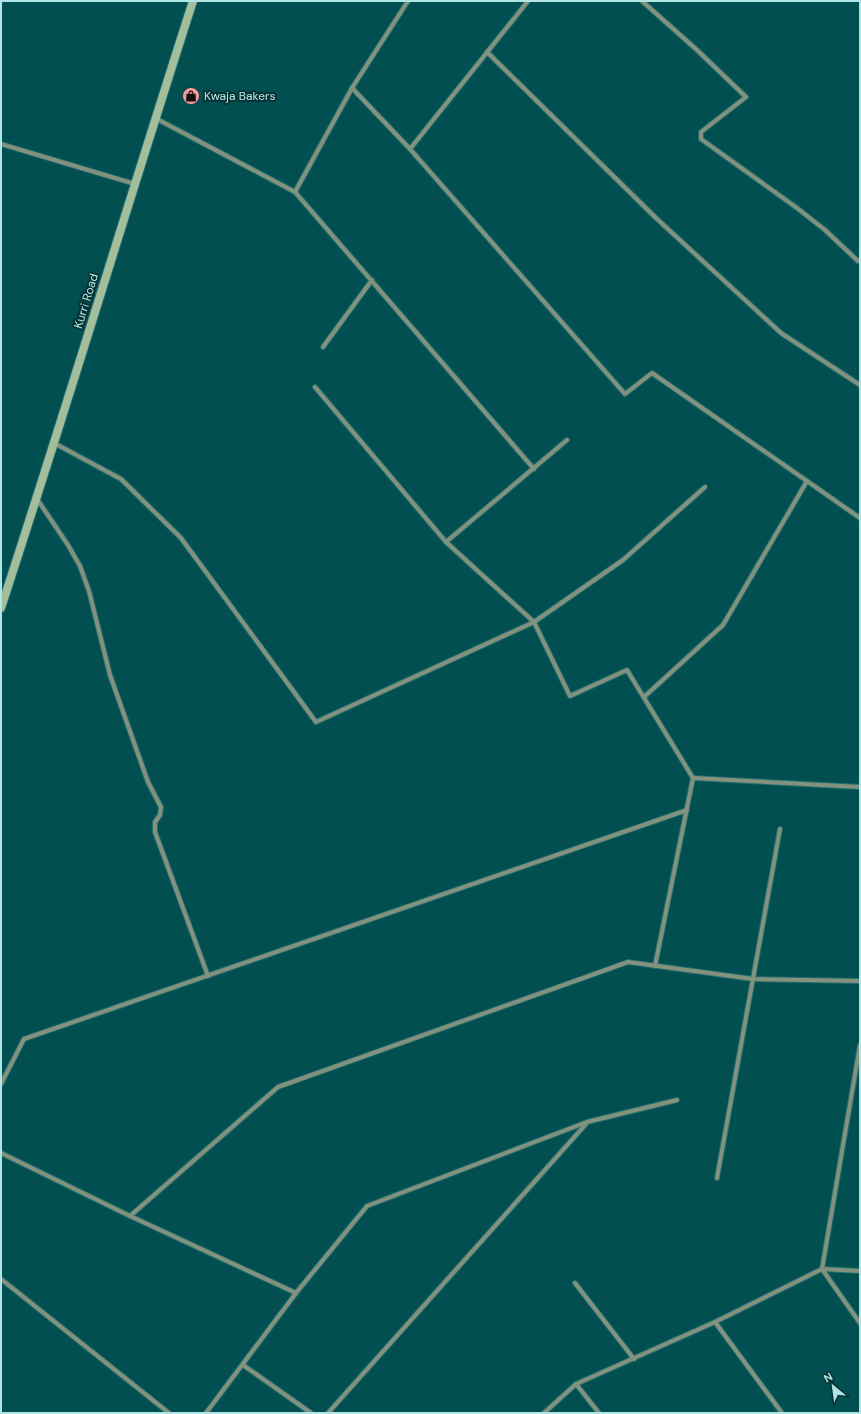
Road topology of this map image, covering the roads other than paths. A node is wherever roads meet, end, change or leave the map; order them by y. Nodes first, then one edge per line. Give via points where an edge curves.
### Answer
1 (193, 1) edge
2 (408, 1) edge
3 (528, 1) edge
4 (642, 1) edge
5 (487, 52) junction
6 (352, 88) junction
7 (155, 118) junction
8 (1, 144) edge
9 (410, 149) junction
10 (135, 184) junction
11 (295, 192) junction
12 (858, 261) dead end
13 (372, 280) junction
14 (323, 347) dead end
15 (860, 385) edge
16 (315, 387) dead end
17 (567, 440) dead end
18 (54, 443) junction
19 (534, 468) junction
20 (807, 481) junction
21 (705, 487) dead end
22 (36, 498) junction
23 (860, 518) edge
24 (446, 542) junction
25 (1, 608) edge
26 (534, 622) junction
27 (644, 697) junction
28 (693, 778) junction
29 (860, 787) edge
30 (687, 810) junction
31 (780, 829) dead end
32 (655, 966) junction
33 (208, 976) junction
34 (753, 980) junction
35 (860, 981) edge
36 (860, 1046) edge
37 (1, 1084) edge
38 (677, 1100) dead end
39 (587, 1122) junction
40 (1, 1153) edge
41 (717, 1178) dead end
42 (130, 1216) junction
43 (822, 1270) junction
44 (860, 1271) edge
45 (1, 1279) edge
46 (575, 1284) dead end
47 (296, 1293) junction
48 (715, 1322) junction
49 (860, 1323) edge
50 (634, 1359) junction
51 (243, 1365) junction
52 (576, 1384) junction
53 (170, 1413) edge
54 (206, 1413) edge
55 (311, 1413) edge
56 (328, 1413) edge
57 (544, 1413) edge
58 (599, 1413) edge
59 (782, 1413) edge

1 - 7 main road, Kurri Road
2 - 6 street
3 - 5 street
4 - 12 street via 746,97 701,132 701,139 797,208
5 - 9 street
5 - 15 street via 656,218 781,333
6 - 9 street
6 - 11 street
7 - 10 main road, Kurri Road
7 - 11 street
8 - 10 street
9 - 20 street via 625,394 652,373
10 - 18 main road, Kurri Road
11 - 13 street
13 - 14 street
13 - 19 street
16 - 24 street
17 - 19 street
18 - 22 main road, Kurri Road
18 - 26 street via 121,479 181,538 316,722
19 - 24 street
20 - 23 street
20 - 27 street via 722,625
21 - 26 street via 623,560
22 - 25 main road, Kurri Road
22 - 33 street via 68,545 87,584 110,675 148,782 161,806 155,832
24 - 26 street
26 - 27 street via 570,696 627,670
27 - 28 street
28 - 29 street
28 - 30 street
30 - 32 street
30 - 33 street
31 - 34 street
32 - 34 street
32 - 42 street via 628,962 278,1087
33 - 37 street via 24,1039
34 - 35 street
34 - 41 street
36 - 43 street
38 - 39 street
39 - 47 street via 367,1206
39 - 56 street
40 - 42 street
42 - 47 street
43 - 44 street
43 - 48 street
43 - 49 street
45 - 53 street
46 - 50 street
47 - 51 street
48 - 50 street
48 - 59 street
50 - 52 street
51 - 54 street
51 - 55 street
52 - 57 street
52 - 58 street

